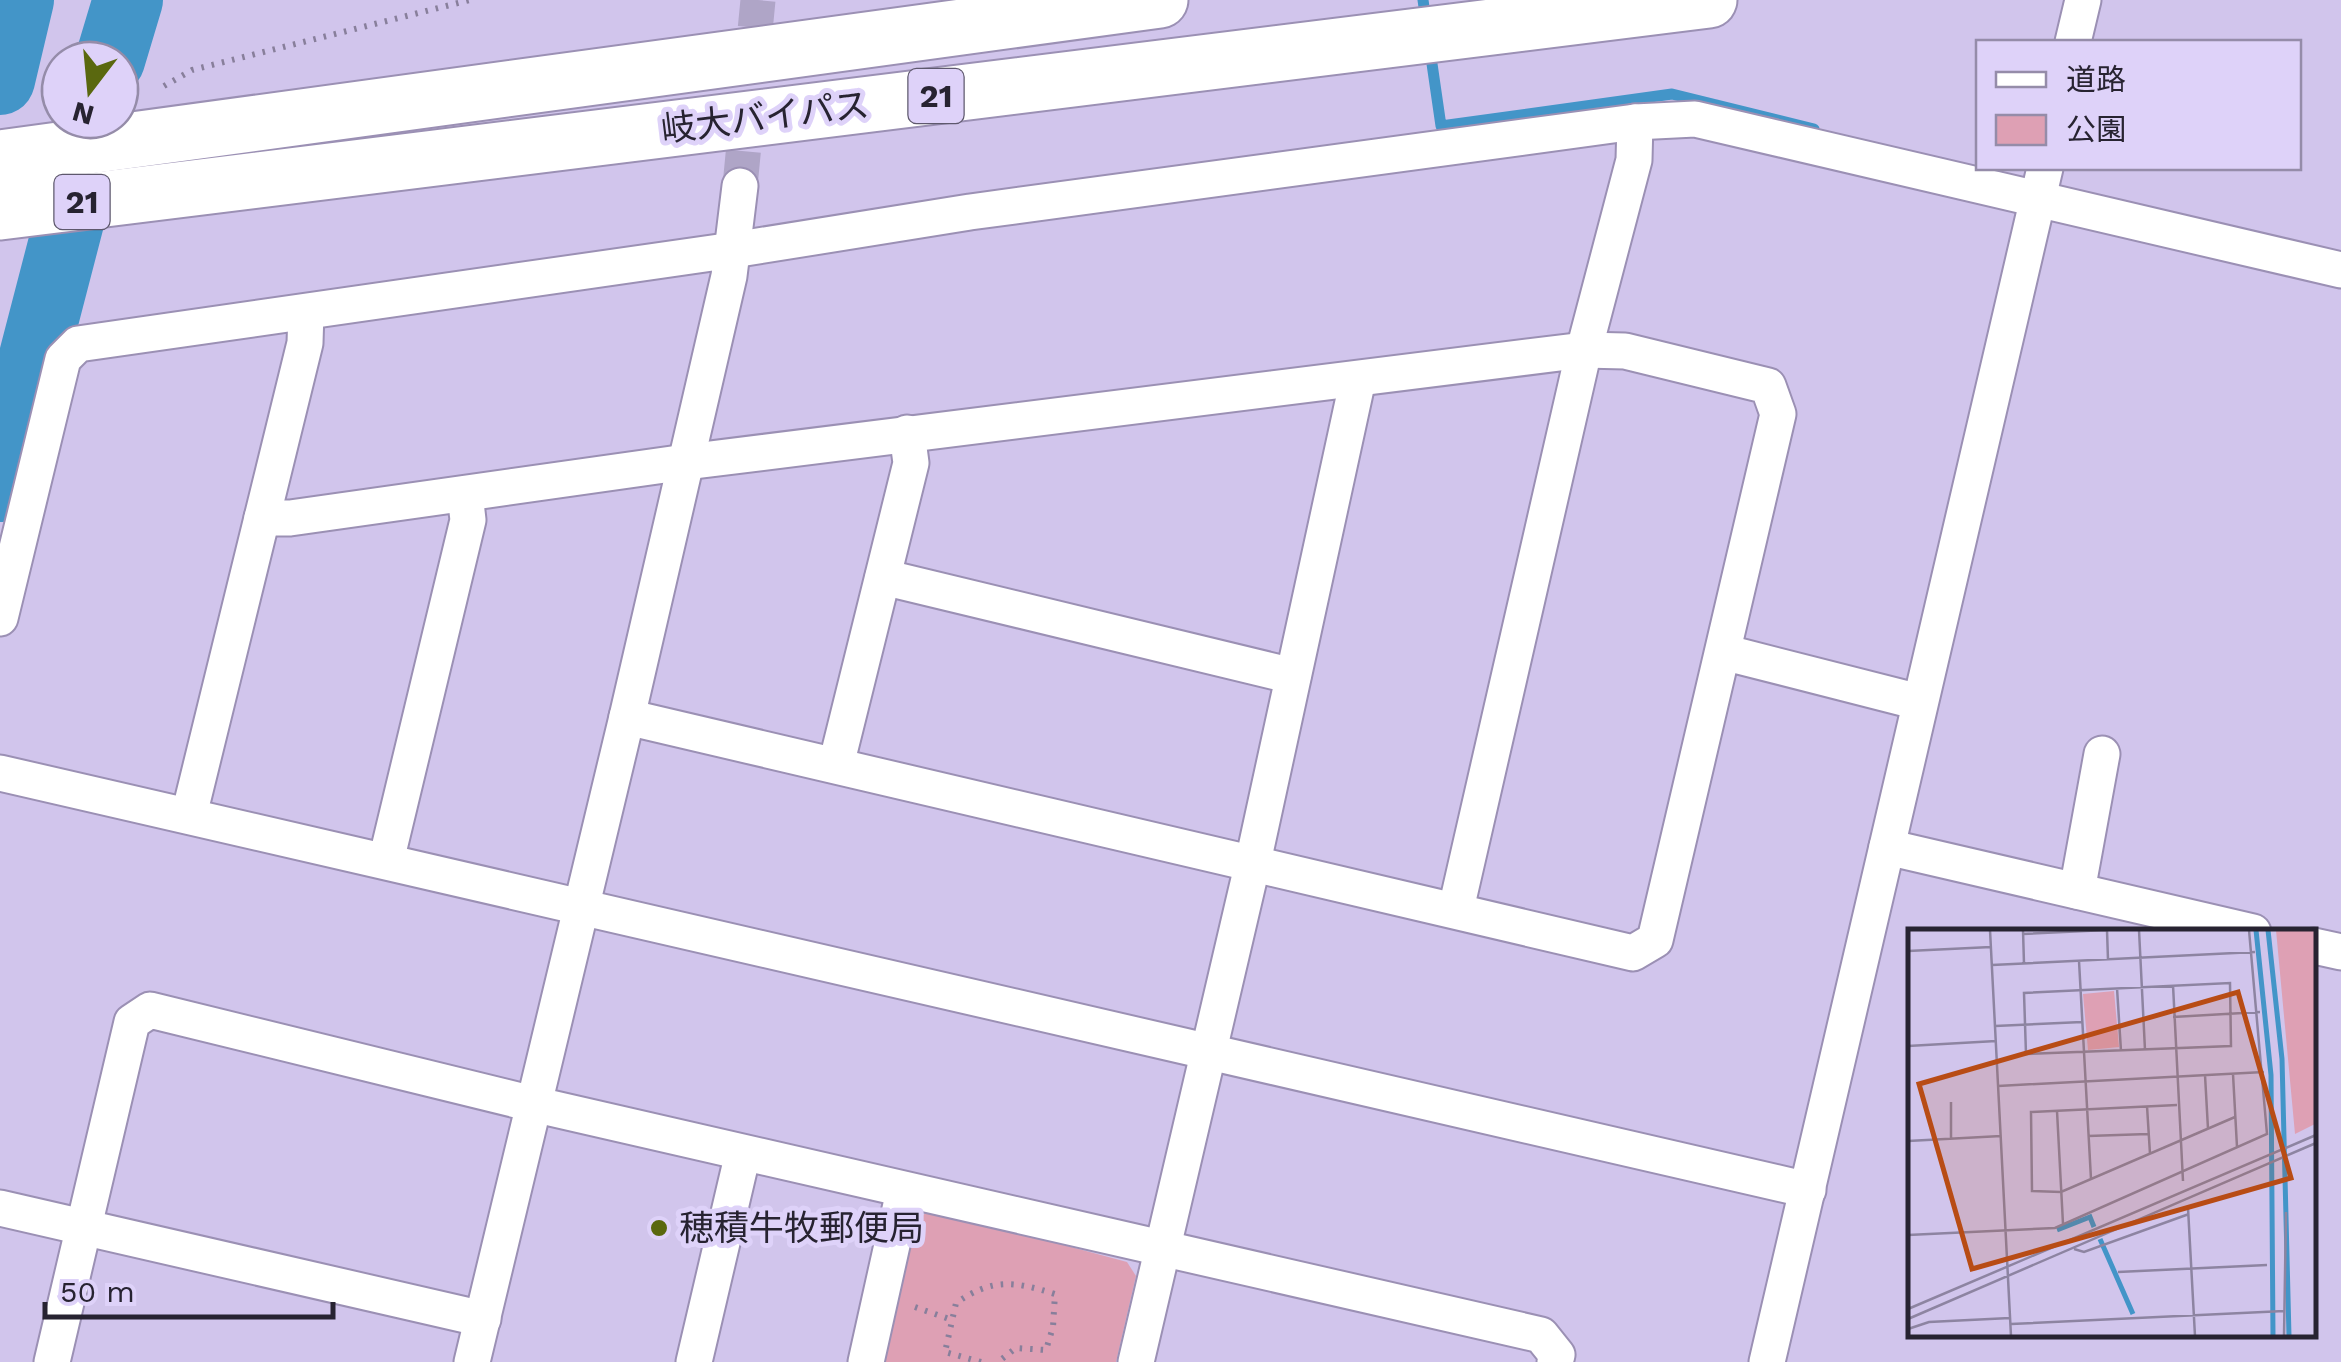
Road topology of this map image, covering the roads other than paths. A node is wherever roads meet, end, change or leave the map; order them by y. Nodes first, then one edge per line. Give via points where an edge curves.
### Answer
1 (1160, 0) edge
2 (1709, 0) edge
3 (2083, 0) edge
4 (2073, 40) edge
5 (1635, 122) junction
6 (0, 158) edge
7 (2042, 184) edge
8 (740, 186) tunnel mouth
9 (0, 212) edge
10 (733, 250) junction
11 (2341, 270) edge
12 (306, 312) junction
13 (1584, 350) junction
14 (1358, 380) junction
15 (907, 433) junction
16 (686, 462) junction
17 (466, 494) junction
18 (262, 518) junction
19 (883, 577) junction
20 (0, 618) edge
21 (1723, 652) junction
22 (1293, 676) junction
23 (1919, 702) junction
24 (627, 717) junction
25 (2102, 754) dead end
26 (836, 765) junction
27 (0, 773) edge
28 (190, 815) junction
29 (1887, 847) junction
30 (386, 862) junction
31 (1253, 862) junction
32 (2077, 891) junction
33 (582, 908) junction
34 (1456, 909) junction
35 (2234, 929) edge
36 (2316, 946) edge
37 (2341, 952) edge
38 (1208, 1051) junction
39 (533, 1104) junction
40 (742, 1153) junction
41 (904, 1190) junction
42 (1808, 1190) junction
43 (0, 1208) edge
44 (85, 1228) junction
45 (1162, 1250) junction
46 (483, 1319) junction
47 (52, 1362) edge
48 (472, 1362) edge
49 (694, 1362) edge
50 (866, 1362) edge
51 (1136, 1362) edge
52 (1555, 1362) edge
53 (1767, 1362) edge

1 - 6 highway, 岐大バイパス / 21 via 158,114
2 - 9 highway, 岐大バイパス / 21
3 - 4 street
5 - 7 street via 1695,119
5 - 10 street
5 - 13 street via 1634,160
7 - 11 street
7 - 23 street
8 - 10 street
10 - 12 street
10 - 16 street
12 - 18 street via 305,343
12 - 20 street via 78,344 64,359
13 - 14 street
13 - 21 street via 1625,351 1768,386 1778,414
13 - 34 street
14 - 15 street
14 - 22 street
15 - 16 street
15 - 19 street via 911,462
16 - 17 street
16 - 24 street
17 - 18 street
17 - 30 street via 468,520
18 - 28 street
19 - 22 street
19 - 26 street
21 - 23 street
21 - 34 street via 1656,940 1633,952
22 - 31 street
23 - 29 street
24 - 26 street
24 - 33 street
25 - 32 street
26 - 31 street
27 - 28 street
28 - 30 street
29 - 32 street
29 - 42 street
30 - 33 street
31 - 34 street
31 - 38 street
32 - 35 street
33 - 38 street
33 - 39 street
36 - 37 street
38 - 42 street
38 - 45 street
39 - 40 street
39 - 44 street via 150,1010 132,1022
39 - 46 street
40 - 41 street
40 - 49 street
41 - 45 street
41 - 50 street
42 - 53 street
43 - 44 street
44 - 46 street
44 - 47 street
45 - 51 street
45 - 52 street via 1541,1335
46 - 48 street

